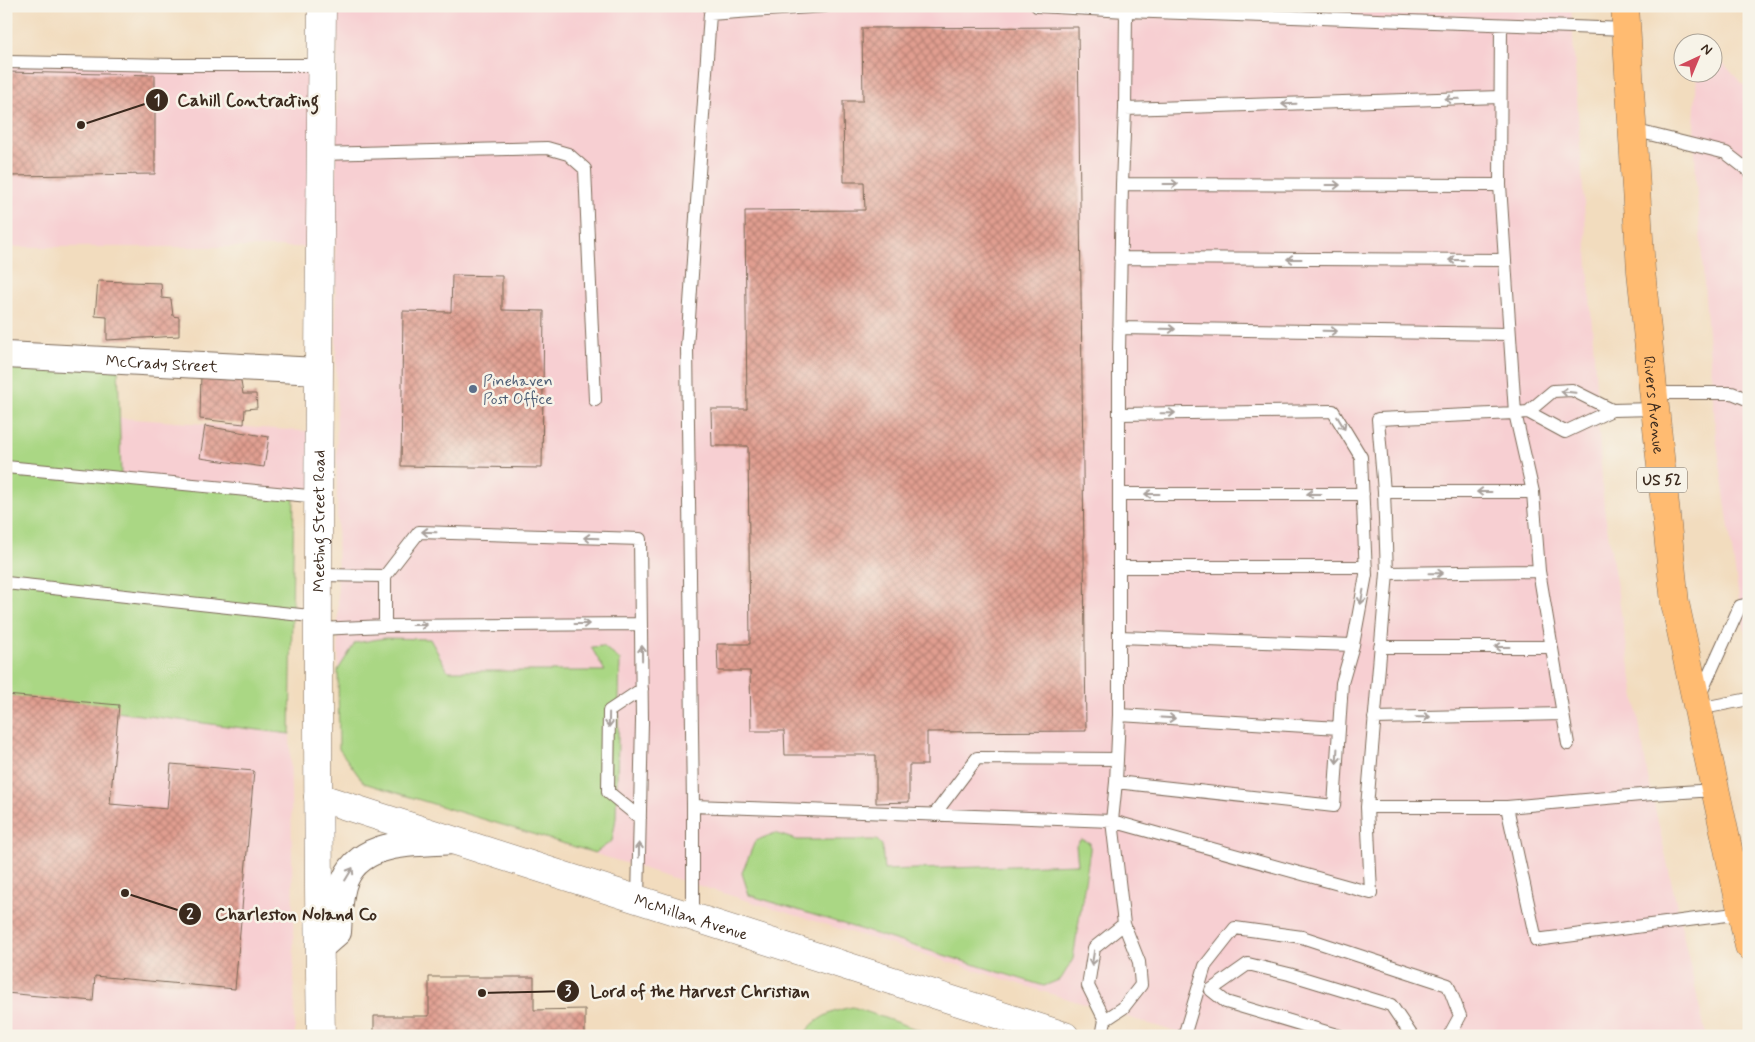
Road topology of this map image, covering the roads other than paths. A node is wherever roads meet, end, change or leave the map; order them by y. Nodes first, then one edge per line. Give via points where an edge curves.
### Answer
1 (322, 6) edge
2 (825, 6) edge
3 (1037, 6) edge
4 (1126, 11) junction
5 (1626, 18) edge
6 (1501, 25) junction
7 (6, 62) edge
8 (322, 65) junction
9 (1500, 97) junction
10 (1125, 109) junction
11 (1633, 130) junction
12 (321, 154) junction
13 (1749, 171) edge
14 (1122, 184) junction
15 (1500, 185) junction
16 (1120, 258) junction
17 (1505, 260) junction
18 (1119, 328) junction
19 (1510, 334) junction
20 (6, 355) edge
21 (318, 371) junction
22 (595, 400) dead end
23 (1749, 400) edge
24 (1654, 401) junction
25 (1612, 410) junction
26 (1528, 412) junction
27 (1515, 413) junction
28 (1119, 414) junction
29 (6, 468) edge
30 (1384, 492) junction
31 (1533, 492) junction
32 (1119, 494) junction
33 (1363, 494) junction
34 (319, 497) junction
35 (1119, 567) junction
36 (1366, 567) junction
37 (1539, 571) junction
38 (1387, 573) junction
39 (318, 575) junction
40 (385, 576) junction
41 (6, 583) edge
42 (1749, 604) edge
43 (319, 623) junction
44 (641, 624) junction
45 (385, 626) junction
46 (1120, 638) junction
47 (1353, 645) junction
48 (1380, 647) junction
49 (1551, 647) junction
50 (642, 689) junction
51 (1749, 699) edge
52 (1697, 705) junction
53 (1563, 714) junction
54 (1119, 716) junction
55 (1374, 718) junction
56 (1338, 728) junction
57 (1568, 744) dead end
58 (1117, 759) junction
59 (1116, 782) junction
60 (1715, 790) junction
61 (318, 797) junction
62 (693, 806) junction
63 (1367, 807) junction
64 (1508, 807) junction
65 (934, 815) junction
66 (640, 818) junction
67 (1112, 821) junction
68 (454, 841) junction
69 (638, 899) junction
70 (1742, 914) junction
71 (693, 917) junction
72 (1124, 924) junction
73 (1749, 946) edge
74 (320, 948) junction
75 (1204, 988) junction
76 (1105, 1020) junction
77 (322, 1036) edge
78 (1065, 1036) edge
79 (1102, 1036) edge
80 (1184, 1036) edge
81 (1340, 1036) edge
82 (1412, 1036) edge
83 (1449, 1036) edge

1 - 8 street, Meeting Street Road
2 - 62 lane via 710,14 686,347
3 - 4 lane
4 - 6 lane
4 - 10 lane
5 - 6 lane
5 - 11 main road, Rivers Avenue / US 52
6 - 9 lane
7 - 8 lane
8 - 12 street, Meeting Street Road
9 -> 10 lane
9 - 15 lane
10 - 14 lane
11 - 13 lane via 1726,153
11 - 24 main road, Rivers Avenue / US 52 via 1641,271
12 - 21 street, Meeting Street Road
12 - 22 lane via 547,148 568,154 585,169
14 -> 15 lane
14 - 16 lane
15 - 17 lane
17 -> 16 lane
16 - 18 lane
17 - 19 lane
18 -> 19 lane
18 - 28 lane
19 - 27 lane
20 - 21 street, McCrady Street
21 - 34 street, Meeting Street Road
23 - 24 lane via 1732,393
24 - 25 lane
24 - 52 main road, Rivers Avenue / US 52 via 1675,603
25 - 26 lane via 1565,432
25 -> 26 lane via 1572,390 1553,391
26 - 27 lane
27 - 30 lane via 1378,419
27 - 31 lane
28 - 32 lane
28 -> 33 lane via 1333,411 1361,457
29 - 34 lane
31 -> 30 lane
30 - 38 lane
31 - 37 lane
33 -> 32 lane
32 - 35 lane
33 - 36 lane
34 - 39 street, Meeting Street Road
35 - 36 lane
35 - 46 lane
36 -> 47 lane
38 -> 37 lane
37 - 49 lane
38 - 48 lane
39 - 40 lane
39 - 43 street, Meeting Street Road
44 -> 40 lane via 640,539 419,532
40 - 45 lane
41 - 43 lane
42 - 52 lane via 1740,606
43 - 45 lane
43 - 61 street, Meeting Street Road
45 -> 44 lane
50 -> 44 lane
46 - 47 lane
46 - 54 lane
47 - 56 lane via 1342,683
49 -> 48 lane
48 - 55 lane
49 - 53 lane
50 - 66 lane
50 -> 66 lane via 609,711 608,792
51 - 52 lane
52 - 60 main road, Rivers Avenue / US 52
55 -> 53 lane
53 - 57 lane
54 -> 56 lane
54 - 58 lane
55 - 63 lane
56 -> 59 lane via 1334,806
58 - 59 lane
58 - 65 lane via 976,758
59 - 67 lane
60 - 64 lane
60 - 70 main road, Rivers Avenue / US 52
61 - 68 street, McMillan Avenue
61 - 74 street, Meeting Street Road
62 - 65 lane
62 - 71 lane
63 - 64 lane
63 - 67 lane via 1371,893
64 - 70 lane via 1536,940
65 - 67 lane
69 -> 66 lane
67 - 72 lane
68 - 69 street, McMillan Avenue
74 -> 68 street via 338,932 343,886 358,861 377,849
69 - 71 street, McMillan Avenue
70 - 73 main road, Rivers Avenue / US 52
71 - 78 street, McMillan Avenue
72 - 76 lane via 1139,962 1141,985 1123,1008
72 -> 76 lane via 1094,948 1088,986
74 - 77 street, Meeting Street Road
75 - 80 lane
75 - 81 lane via 1226,1002
75 - 82 lane via 1248,964 1391,1005
75 - 83 lane via 1205,966 1235,928 1302,937 1448,985 1460,1016
76 - 79 lane

